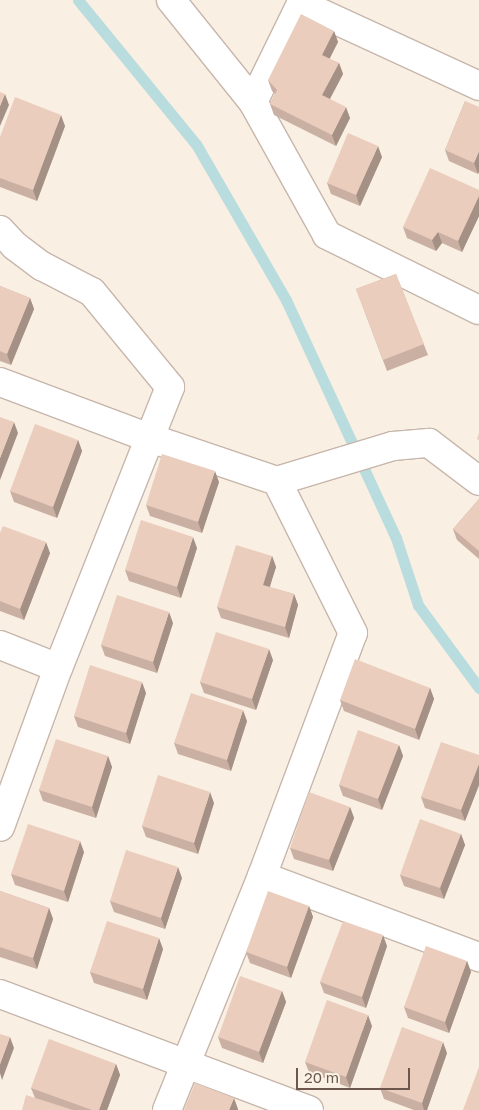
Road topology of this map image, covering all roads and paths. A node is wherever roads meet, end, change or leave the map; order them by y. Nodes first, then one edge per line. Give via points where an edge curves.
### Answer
1 (171, 0) edge
2 (479, 86) edge
3 (253, 102) junction
4 (0, 230) edge
5 (479, 310) edge
6 (0, 382) edge
7 (150, 438) junction
8 (277, 481) junction
9 (479, 482) edge
10 (0, 645) edge
11 (58, 668) junction
12 (0, 827) edge
13 (262, 876) junction
14 (479, 957) edge
15 (0, 994) edge
16 (184, 1062) junction
17 (166, 1110) edge
18 (309, 1110) edge

1 - 3 street
2 - 3 street via 301,4
3 - 5 street via 327,235
4 - 7 street via 42,266 92,292 170,387
6 - 7 street
7 - 8 street
7 - 11 street
8 - 9 street via 393,446 429,443
8 - 13 street via 353,633
10 - 11 street
11 - 12 street
13 - 14 street
13 - 16 street
15 - 16 street
16 - 17 street
16 - 18 street

